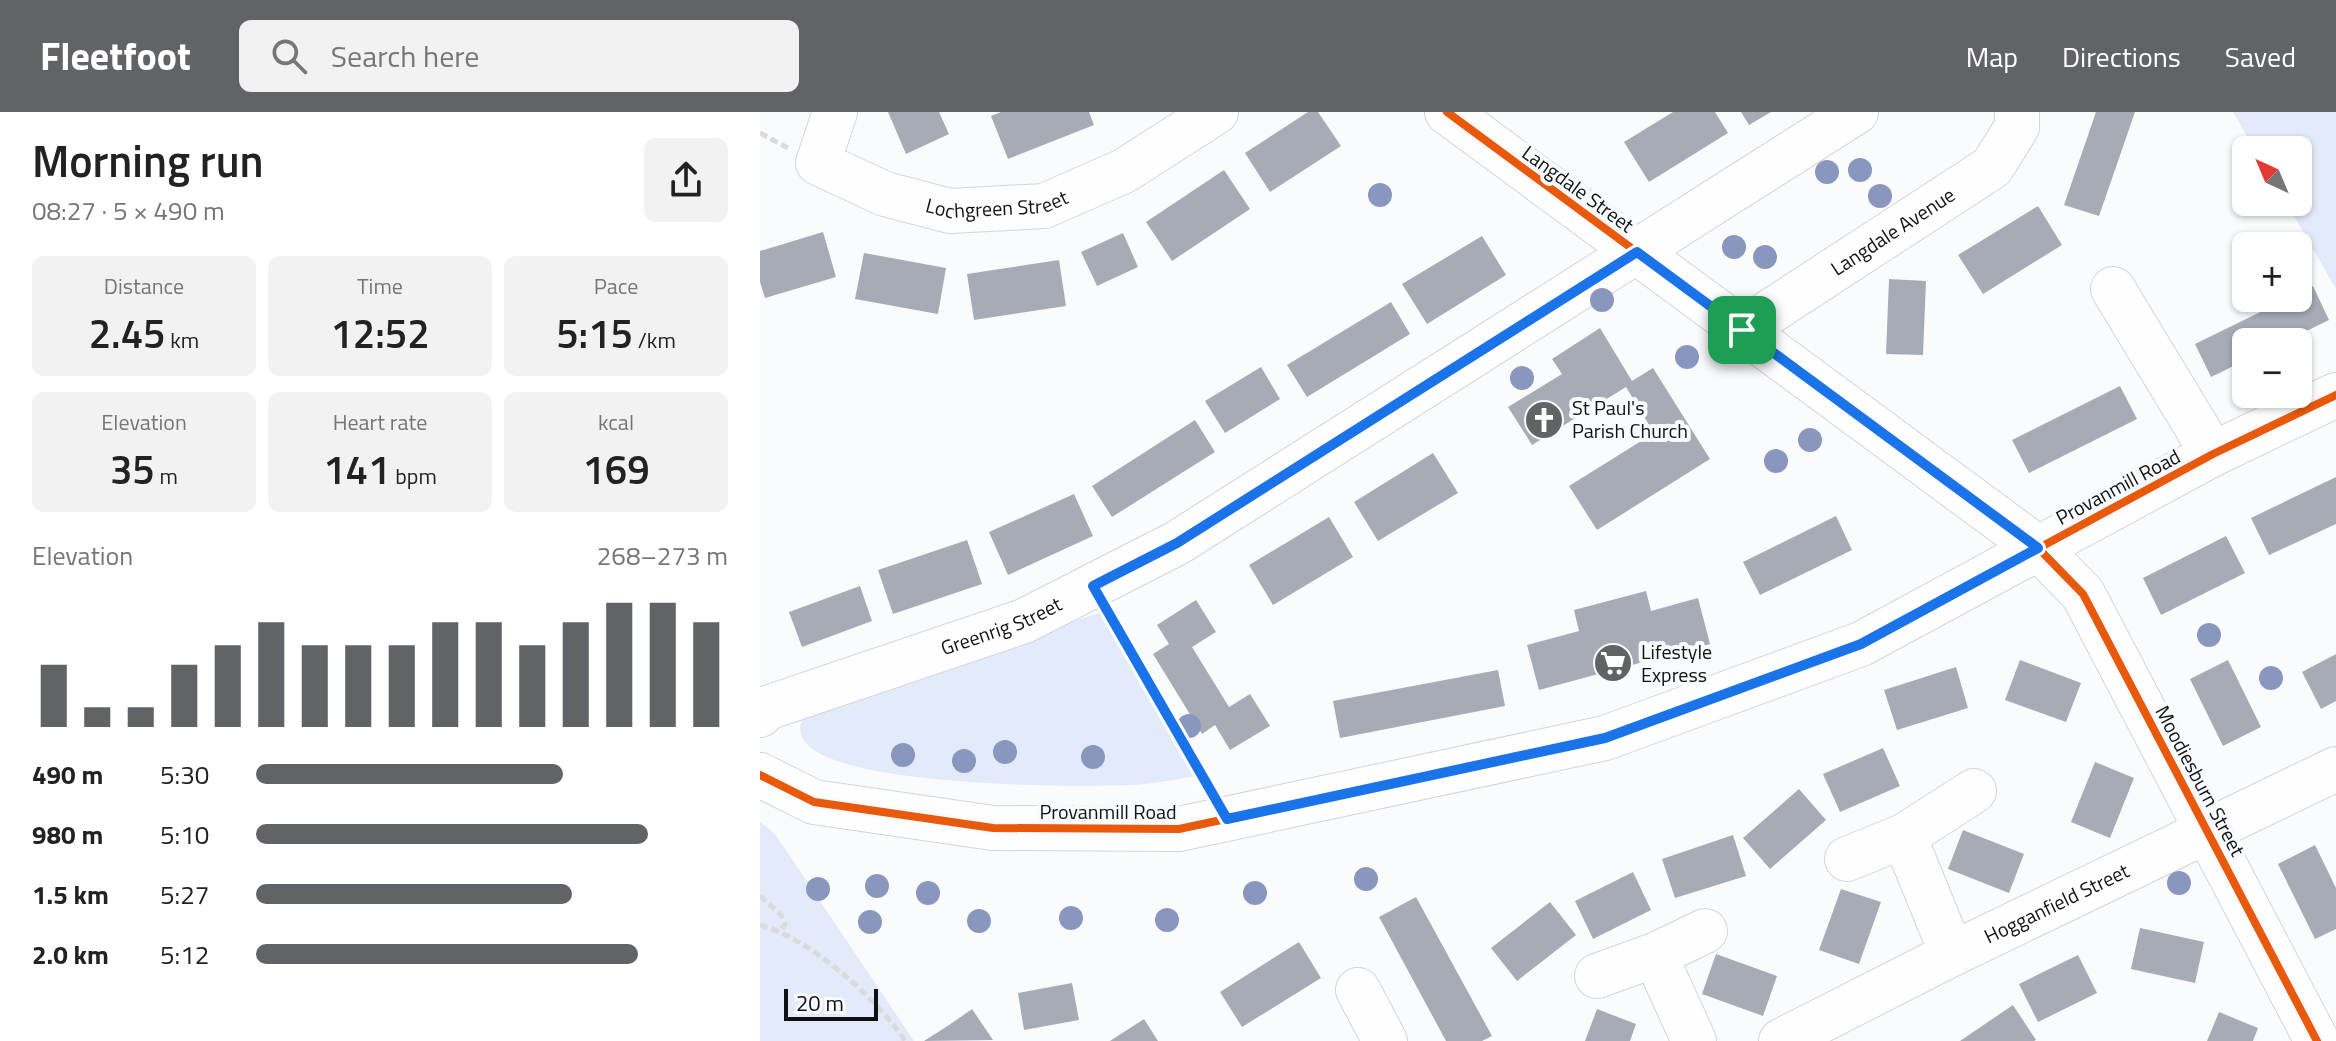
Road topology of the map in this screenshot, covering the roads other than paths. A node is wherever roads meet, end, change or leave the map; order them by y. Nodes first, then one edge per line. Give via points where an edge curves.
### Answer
1 (835, 112) edge
2 (1216, 112) edge
3 (1447, 112) edge
4 (1856, 112) edge
5 (2017, 112) edge
6 (1637, 252) junction
7 (2113, 289) dead end
8 (1742, 330) junction
9 (2336, 395) edge
10 (2213, 454) junction
11 (2038, 548) junction
12 (760, 715) edge
13 (2336, 769) edge
14 (760, 775) edge
15 (1974, 791) dead end
16 (2208, 832) junction
17 (1904, 836) junction
18 (1847, 859) dead end
19 (1705, 931) dead end
20 (1952, 954) junction
21 (1655, 955) junction
22 (1597, 976) dead end
23 (1358, 990) dead end
24 (1385, 1041) edge
25 (1694, 1041) edge
26 (1781, 1041) edge
27 (2317, 1041) edge

1 - 2 street, Lochgreen Street via 818,163 885,194 950,211 1044,206 1124,171
3 - 6 street, Langdale Street
4 - 6 street
5 - 8 street, Langdale Avenue via 2017,127 1992,167
6 - 8 street, Langdale Street
6 - 12 street, Greenrig Street via 1177,543 1024,621 767,708
7 - 10 street
8 - 11 street, Langdale Street
9 - 10 street, Provanmill Road
10 - 11 street, Provanmill Road
11 - 14 street, Provanmill Road via 1861,644 1605,738 1179,829 993,828 814,802
11 - 16 street, Moodiesburn Street via 2083,594
13 - 16 street, Hogganfield Street
15 - 17 street
16 - 20 street, Hogganfield Street
16 - 27 street, Moodiesburn Street
17 - 18 street
17 - 20 street
19 - 21 street
20 - 26 street, Hogganfield Street
21 - 22 street
21 - 25 street
23 - 24 street

